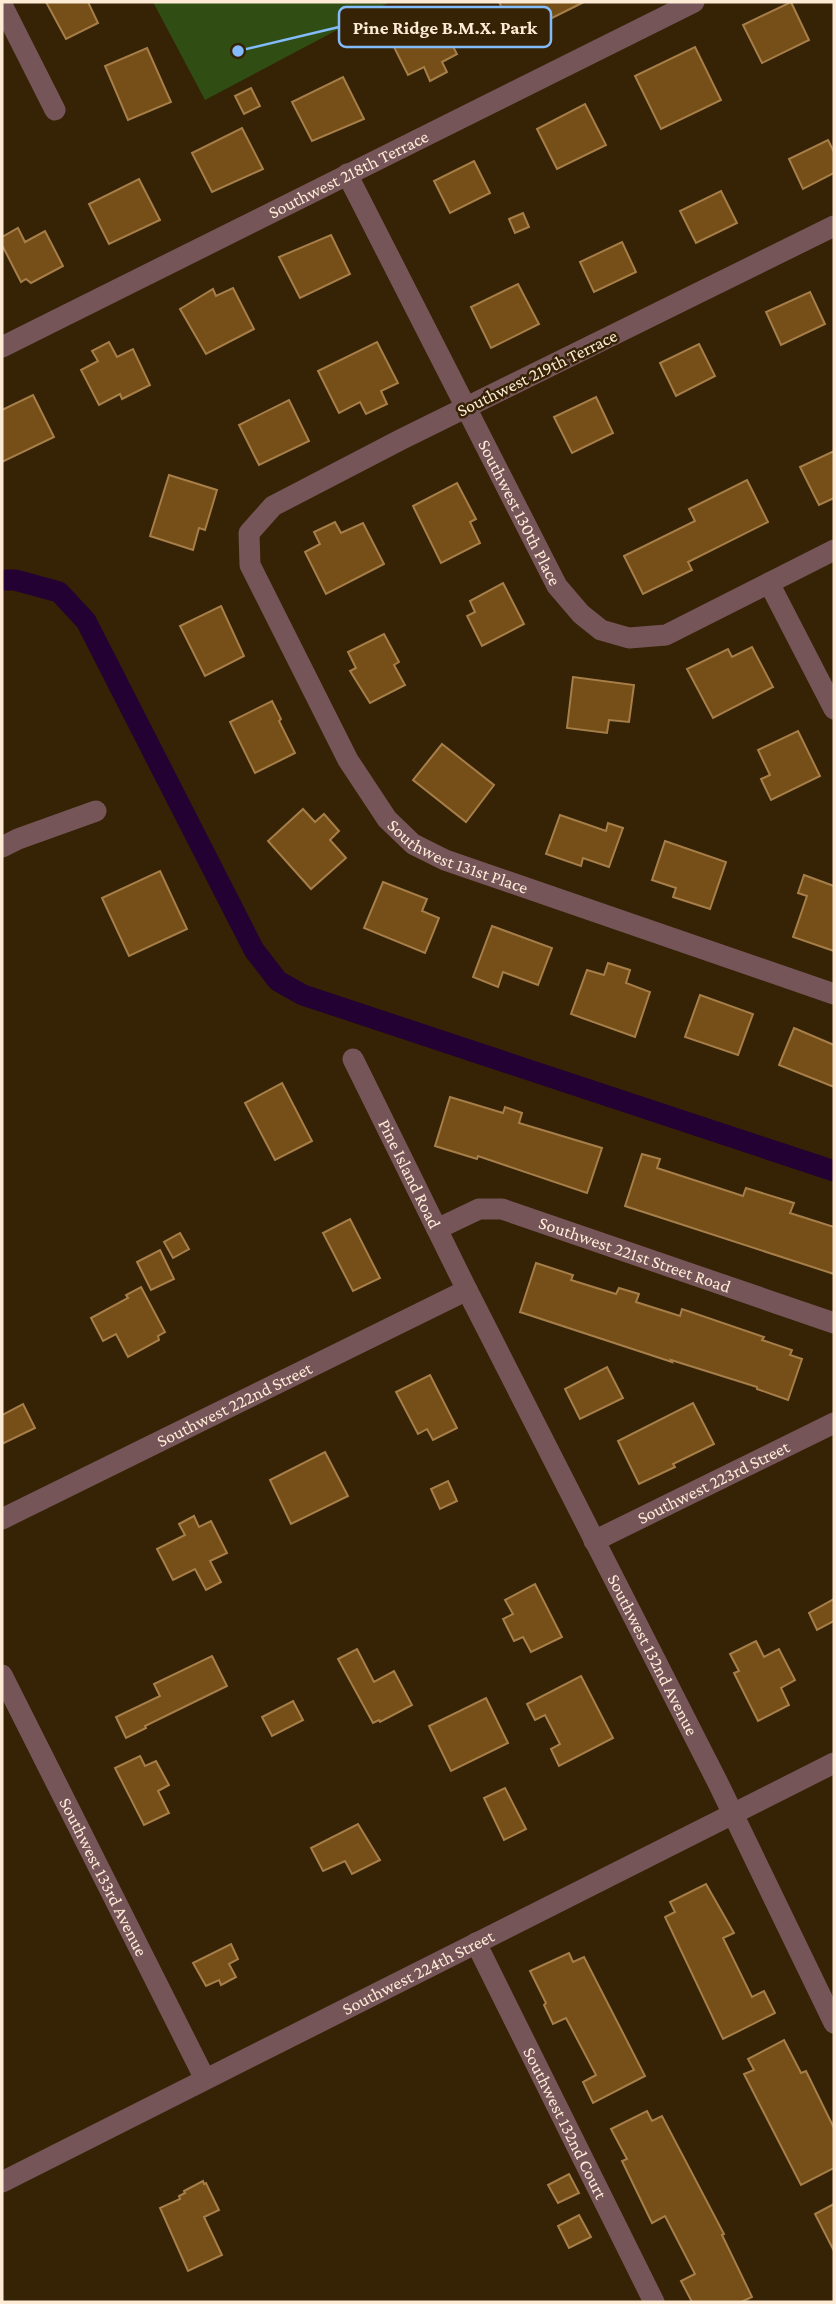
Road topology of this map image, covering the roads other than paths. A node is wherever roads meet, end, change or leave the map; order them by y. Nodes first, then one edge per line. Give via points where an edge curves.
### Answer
1 (694, 2) edge
2 (2, 5) edge
3 (55, 110) dead end
4 (347, 174) junction
5 (834, 226) edge
6 (2, 347) edge
7 (466, 408) junction
8 (249, 533) joint
9 (834, 550) edge
10 (769, 583) junction
11 (834, 709) edge
12 (96, 811) dead end
13 (2, 847) edge
14 (834, 994) edge
15 (353, 1059) dead end
16 (437, 1229) junction
17 (467, 1290) junction
18 (834, 1323) edge
19 (834, 1423) edge
20 (2, 1519) edge
21 (594, 1541) junction
22 (2, 1675) edge
23 (834, 1763) edge
24 (734, 1814) junction
25 (476, 1943) junction
26 (834, 2023) edge
27 (205, 2079) junction
28 (2, 2182) edge
29 (654, 2302) edge

1 - 4 street, Southwest 218th Terrace
2 - 3 street
4 - 6 street, Southwest 218th Terrace
4 - 7 street, Southwest 130th Place
5 - 7 street, Southwest 219th Terrace
7 - 8 street, Southwest 219th Terrace via 273,506
7 - 10 street, Southwest 130th Place via 557,586 601,631 629,638 666,635
8 - 14 street, Southwest 131st Place via 250,565 348,760 387,819 413,844 445,860
9 - 10 street
10 - 11 street
12 - 13 street
15 - 16 street, Pine Island Road
16 - 17 street, Pine Island Road
16 - 18 street, Southwest 221st Street Road via 479,1209 502,1209
17 - 20 street, Southwest 222nd Street
17 - 21 street, Southwest 132nd Avenue
19 - 21 street, Southwest 223rd Street
21 - 24 street, Southwest 132nd Avenue
22 - 27 street, Southwest 133rd Avenue
23 - 24 street, Southwest 224th Street
24 - 25 street, Southwest 224th Street
24 - 26 street, Southwest 132nd Avenue
25 - 27 street, Southwest 224th Street
25 - 29 street, Southwest 132nd Court
27 - 28 street, Southwest 224th Street

